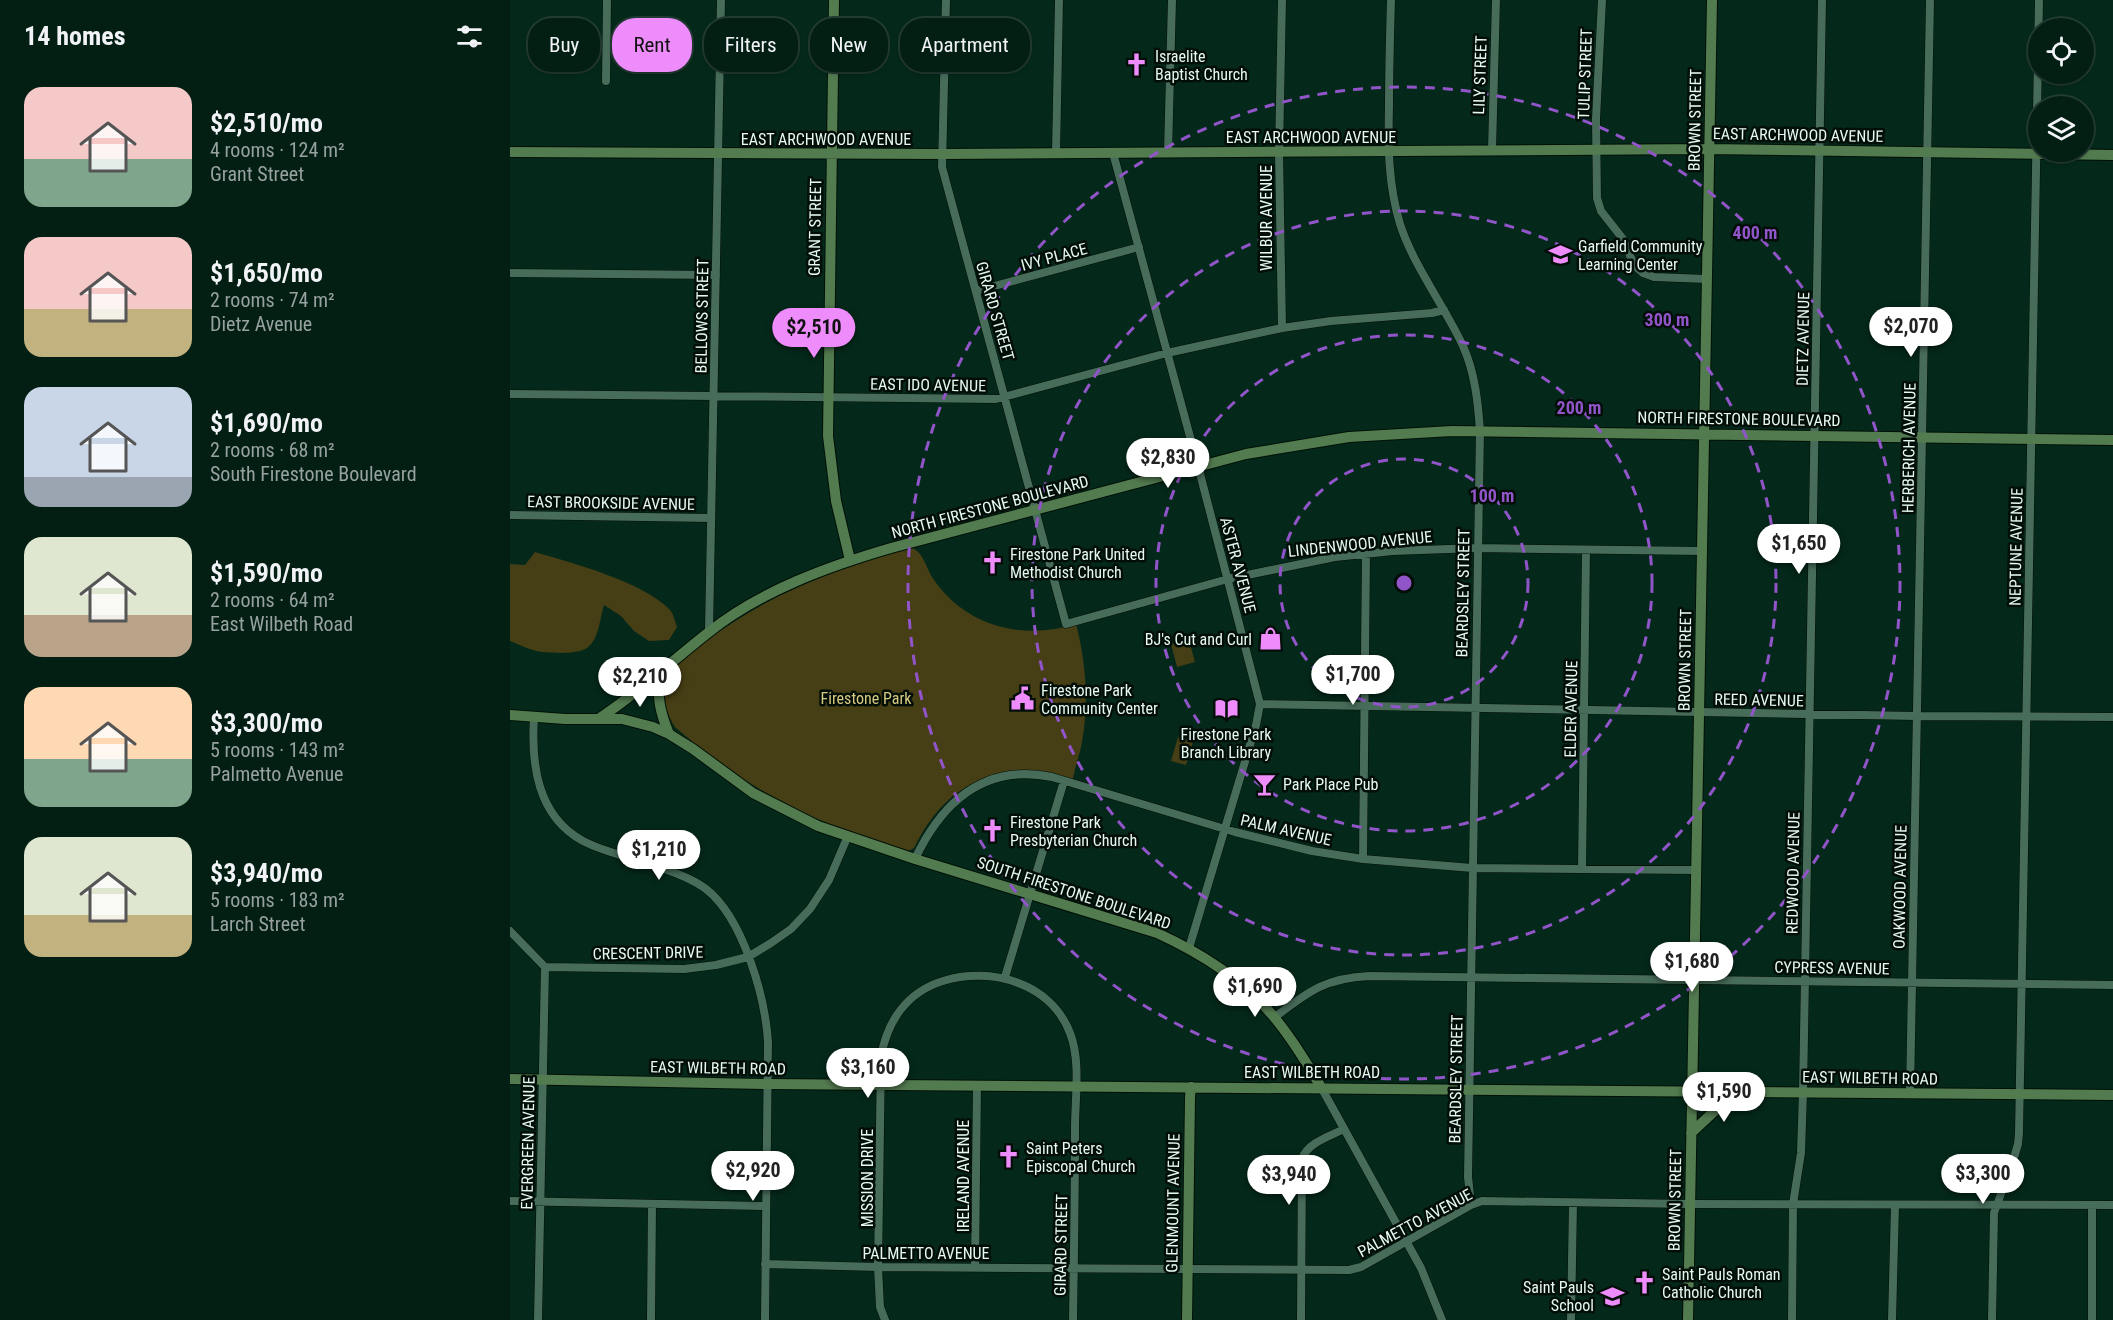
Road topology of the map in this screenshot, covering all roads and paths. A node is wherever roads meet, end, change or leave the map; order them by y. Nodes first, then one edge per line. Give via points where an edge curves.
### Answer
1 (607, 0) edge
2 (721, 0) edge
3 (834, 0) edge
4 (946, 0) edge
5 (1059, 0) edge
6 (1172, 0) edge
7 (1282, 0) edge
8 (1391, 0) edge
9 (1496, 0) edge
10 (1602, 0) edge
11 (1712, 0) edge
12 (1822, 0) edge
13 (1930, 0) edge
14 (2039, 0) edge
15 (606, 81) dead end
16 (2037, 96) edge
17 (1709, 149) junction
18 (1492, 150) junction
19 (1596, 150) junction
20 (1388, 151) junction
21 (1820, 151) junction
22 (510, 152) edge
23 (1168, 152) junction
24 (1279, 152) junction
25 (1927, 152) junction
26 (831, 153) junction
27 (1056, 153) junction
28 (1113, 153) junction
29 (718, 154) junction
30 (942, 154) junction
31 (2028, 154) edge
32 (2094, 155) edge
33 (2113, 155) edge
34 (2035, 162) edge
35 (1139, 247) junction
36 (510, 273) edge
37 (716, 275) junction
38 (1707, 279) junction
39 (976, 291) junction
40 (1444, 310) junction
41 (1282, 328) junction
42 (1167, 353) junction
43 (510, 394) edge
44 (715, 396) junction
45 (1004, 396) junction
46 (828, 397) junction
47 (1480, 431) junction
48 (1704, 434) junction
49 (1815, 436) junction
50 (1922, 437) junction
51 (2032, 438) junction
52 (2113, 440) edge
53 (1198, 466) junction
54 (1035, 511) junction
55 (510, 515) edge
56 (711, 518) junction
57 (1477, 548) junction
58 (1586, 550) junction
59 (1701, 551) junction
60 (1366, 554) junction
61 (850, 560) junction
62 (1228, 579) junction
63 (1066, 624) joint
64 (709, 632) junction
65 (661, 673) junction
66 (1260, 704) junction
67 (1365, 707) junction
68 (1475, 708) junction
69 (1585, 710) junction
70 (1699, 712) junction
71 (1810, 714) junction
72 (510, 715) edge
73 (1917, 716) junction
74 (2026, 716) junction
75 (534, 717) junction
76 (2113, 717) edge
77 (600, 718) junction
78 (669, 734) junction
79 (1064, 781) junction
80 (1224, 829) junction
81 (847, 838) junction
82 (915, 859) junction
83 (1363, 859) junction
84 (1472, 868) junction
85 (1582, 869) junction
86 (1695, 870) junction
87 (1030, 894) junction
88 (510, 932) edge
89 (1189, 948) junction
90 (748, 957) junction
91 (545, 967) junction
92 (1005, 977) junction
93 (1471, 977) junction
94 (1694, 980) junction
95 (1804, 981) junction
96 (1912, 983) junction
97 (2020, 985) junction
98 (2113, 985) edge
99 (1275, 1017) junction
100 (510, 1079) edge
101 (542, 1080) junction
102 (767, 1084) junction
103 (881, 1084) junction
104 (977, 1085) junction
105 (1076, 1086) junction
106 (1191, 1087) junction
107 (1321, 1087) junction
108 (1470, 1089) junction
109 (1692, 1090) junction
110 (1736, 1091) junction
111 (1803, 1092) junction
112 (1910, 1093) junction
113 (2018, 1094) junction
114 (2113, 1095) edge
115 (1344, 1129) junction
116 (1691, 1133) junction
117 (510, 1201) edge
118 (540, 1202) junction
119 (1573, 1203) junction
120 (652, 1204) junction
121 (1690, 1204) junction
122 (1793, 1204) junction
123 (1997, 1204) junction
124 (1471, 1205) junction
125 (1895, 1205) junction
126 (2092, 1205) junction
127 (2113, 1205) edge
128 (766, 1206) junction
129 (1407, 1242) junction
130 (765, 1264) junction
131 (975, 1266) junction
132 (878, 1267) junction
133 (1074, 1268) junction
134 (1187, 1269) junction
135 (1301, 1270) junction
136 (538, 1320) edge
137 (651, 1320) edge
138 (765, 1320) edge
139 (885, 1320) edge
140 (1073, 1320) edge
141 (1187, 1320) edge
142 (1300, 1320) edge
143 (1442, 1320) edge
144 (1571, 1320) edge
145 (1688, 1320) edge
146 (1791, 1320) edge
147 (1892, 1320) edge
148 (1992, 1320) edge
149 (2092, 1320) edge

1 - 15 street
2 - 29 street, BELLOWS STREET
3 - 26 main road, GRANT STREET
4 - 30 street, GIRARD STREET
5 - 27 street
6 - 23 street
7 - 24 street, WILBUR AVENUE
8 - 20 street, BEARDSLEY STREET
9 - 18 street, LILY STREET
10 - 19 street, TULIP STREET
11 - 17 main road, BROWN STREET
12 - 21 street, DIETZ AVENUE
13 - 25 street, HERBERICH AVENUE
14 - 16 street, NEPTUNE AVENUE
17 - 19 main road, EAST ARCHWOOD AVENUE
17 - 21 main road, EAST ARCHWOOD AVENUE
17 - 38 main road, BROWN STREET
18 - 19 main road, EAST ARCHWOOD AVENUE
18 - 20 main road, EAST ARCHWOOD AVENUE
19 - 38 street, TULIP STREET via 1597,200 1623,239 1634,265 1654,277
20 - 24 main road, EAST ARCHWOOD AVENUE
20 - 40 street, BEARDSLEY STREET via 1390,181 1401,226
21 - 25 main road, EAST ARCHWOOD AVENUE
21 - 49 street, DIETZ AVENUE
22 - 29 main road, EAST ARCHWOOD AVENUE
23 - 24 main road, EAST ARCHWOOD AVENUE
23 - 28 main road, EAST ARCHWOOD AVENUE
24 - 41 street, WILBUR AVENUE
25 - 31 main road, EAST ARCHWOOD AVENUE
25 - 50 street, HERBERICH AVENUE
26 - 29 main road, EAST ARCHWOOD AVENUE
26 - 30 main road, EAST ARCHWOOD AVENUE
26 - 46 main road, GRANT STREET
27 - 28 main road, EAST ARCHWOOD AVENUE
27 - 30 main road, EAST ARCHWOOD AVENUE
28 - 35 street, ASTER AVENUE
29 - 37 street, BELLOWS STREET
30 - 39 street, GIRARD STREET via 942,167
32 - 33 main road, EAST ARCHWOOD AVENUE
34 - 51 street, NEPTUNE AVENUE
35 - 39 street, IVY PLACE
35 - 42 street, ASTER AVENUE
36 - 37 street
37 - 44 street, BELLOWS STREET
38 - 48 main road, BROWN STREET
39 - 45 street, GIRARD STREET
40 - 41 street, EAST IDO AVENUE
40 - 47 street, BEARDSLEY STREET via 1472,373
41 - 42 street, EAST IDO AVENUE
42 - 45 street, EAST IDO AVENUE
42 - 53 street, ASTER AVENUE
43 - 44 street, EAST IDO AVENUE
44 - 46 street, EAST IDO AVENUE
44 - 56 street, BELLOWS STREET
45 - 46 street, EAST IDO AVENUE
45 - 54 street, GIRARD STREET
46 - 61 main road, GRANT STREET via 832,475
47 - 48 main road, NORTH FIRESTONE BOULEVARD
47 - 53 main road, NORTH FIRESTONE BOULEVARD via 1349,437
47 - 57 street, BEARDSLEY STREET
48 - 49 main road, NORTH FIRESTONE BOULEVARD
48 - 59 main road, BROWN STREET
49 - 50 main road, NORTH FIRESTONE BOULEVARD
49 - 71 street, DIETZ AVENUE
50 - 51 main road, NORTH FIRESTONE BOULEVARD
50 - 73 street, HERBERICH AVENUE
51 - 52 main road, NORTH FIRESTONE BOULEVARD
51 - 74 street, NEPTUNE AVENUE
53 - 54 main road, NORTH FIRESTONE BOULEVARD
53 - 62 street, ASTER AVENUE
54 - 61 main road, NORTH FIRESTONE BOULEVARD
54 - 63 street, GIRARD STREET
55 - 56 street, EAST BROOKSIDE AVENUE
56 - 64 street, BELLOWS STREET
57 - 58 street, LINDENWOOD AVENUE
57 - 60 street, LINDENWOOD AVENUE
57 - 68 street, BEARDSLEY STREET
58 - 59 street, LINDENWOOD AVENUE
58 - 69 street, ELDER AVENUE
59 - 70 main road, BROWN STREET
60 - 62 street, LINDENWOOD AVENUE via 1303,562
60 - 67 street
61 - 64 main road, NORTH FIRESTONE BOULEVARD via 769,595
62 - 63 street, LINDENWOOD AVENUE
62 - 66 street, ASTER AVENUE
64 - 65 main road, NORTH FIRESTONE BOULEVARD
65 - 77 main road, NORTH FIRESTONE BOULEVARD
65 - 78 main road via 658,702
66 - 67 street, REED AVENUE
66 - 80 street, ASTER AVENUE
67 - 68 street, REED AVENUE
67 - 83 street
68 - 69 street, REED AVENUE
68 - 84 street, BEARDSLEY STREET
69 - 70 street, REED AVENUE
69 - 85 street, ELDER AVENUE
70 - 71 street, REED AVENUE
70 - 86 main road, BROWN STREET
71 - 73 street, REED AVENUE
71 - 95 street, REDWOOD AVENUE
72 - 75 main road, SOUTH FIRESTONE BOULEVARD
73 - 74 street, REED AVENUE
73 - 96 street, OAKWOOD AVENUE
74 - 76 street, REED AVENUE
74 - 97 street, NEPTUNE AVENUE
75 - 77 main road, SOUTH FIRESTONE BOULEVARD
75 - 90 street via 534,761 542,793 557,819 589,844 679,874 705,888 730,916
77 - 78 main road, SOUTH FIRESTONE BOULEVARD via 636,721
78 - 81 main road, SOUTH FIRESTONE BOULEVARD via 762,798
79 - 80 street, PALM AVENUE
79 - 82 street, PALM AVENUE via 1017,775 972,789 945,811
79 - 87 street
80 - 83 street, PALM AVENUE
80 - 89 street, ASTER AVENUE
81 - 82 main road, SOUTH FIRESTONE BOULEVARD
81 - 90 street, CRESCENT DRIVE via 829,880 810,909 791,929
82 - 87 main road, SOUTH FIRESTONE BOULEVARD
83 - 84 street, PALM AVENUE
84 - 85 street, PALM AVENUE
84 - 93 street, BEARDSLEY STREET
85 - 86 street, PALM AVENUE
86 - 94 main road, BROWN STREET
87 - 89 main road, SOUTH FIRESTONE BOULEVARD via 1138,926
87 - 92 street
88 - 91 street
89 - 99 main road, SOUTH FIRESTONE BOULEVARD via 1234,979
90 - 91 street, CRESCENT DRIVE via 684,969
90 - 102 street via 763,1002
91 - 101 street, EVERGREEN AVENUE
92 - 103 street, MISSION DRIVE via 945,980 908,1000 884,1040
92 - 105 street, GIRARD STREET via 1037,992 1056,1008 1074,1042
93 - 94 street, CYPRESS AVENUE
93 - 99 street, CYPRESS AVENUE via 1350,977 1311,991
93 - 108 street, BEARDSLEY STREET
94 - 95 street, CYPRESS AVENUE
94 - 109 main road, BROWN STREET
95 - 96 street, CYPRESS AVENUE
95 - 111 street, REDWOOD AVENUE
96 - 97 street, CYPRESS AVENUE
96 - 112 street, OAKWOOD AVENUE
97 - 98 street, CYPRESS AVENUE
97 - 113 street, NEPTUNE AVENUE
99 - 107 main road, SOUTH FIRESTONE BOULEVARD
100 - 101 main road, EAST WILBETH ROAD
101 - 102 main road, EAST WILBETH ROAD
101 - 118 street, EVERGREEN AVENUE
102 - 103 main road, EAST WILBETH ROAD
102 - 128 street
103 - 104 main road, EAST WILBETH ROAD
103 - 132 street, MISSION DRIVE
104 - 105 main road, EAST WILBETH ROAD
104 - 131 street, IRELAND AVENUE
105 - 106 main road, EAST WILBETH ROAD
105 - 133 street, GIRARD STREET
106 - 107 main road, EAST WILBETH ROAD
106 - 134 main road, GLENMOUNT AVENUE
107 - 108 main road, EAST WILBETH ROAD
107 - 115 street, SOUTH FIRESTONE BOULEVARD
108 - 109 main road, EAST WILBETH ROAD
108 - 124 street, BEARDSLEY STREET
109 - 110 main road, EAST WILBETH ROAD
109 - 116 main road, BROWN STREET
110 - 111 main road, EAST WILBETH ROAD
110 - 116 main road
111 - 112 main road, EAST WILBETH ROAD
111 - 122 street, REDWOOD AVENUE via 1801,1153
112 - 113 main road, EAST WILBETH ROAD
113 - 114 main road, EAST WILBETH ROAD
113 - 123 street, NEPTUNE AVENUE via 2018,1144
115 - 129 street, SOUTH FIRESTONE BOULEVARD
115 - 135 street via 1311,1146 1302,1159
116 - 121 main road, BROWN STREET
117 - 118 street
118 - 120 street
118 - 136 street, EVERGREEN AVENUE
119 - 121 street, PALMETTO AVENUE
119 - 124 street, PALMETTO AVENUE via 1482,1201
119 - 144 street
120 - 128 street
120 - 137 street
121 - 122 street, PALMETTO AVENUE
121 - 145 main road, BROWN STREET
122 - 125 street, PALMETTO AVENUE
122 - 146 street, REDWOOD AVENUE
123 - 125 street, PALMETTO AVENUE
123 - 126 street, PALMETTO AVENUE
123 - 148 street, NEPTUNE AVENUE
124 - 129 street, PALMETTO AVENUE
125 - 147 street
126 - 127 street, PALMETTO AVENUE
126 - 149 street
128 - 130 street
129 - 135 street, PALMETTO AVENUE via 1355,1270
129 - 143 street, SOUTH FIRESTONE BOULEVARD
130 - 132 street, PALMETTO AVENUE
130 - 138 street
131 - 132 street, PALMETTO AVENUE
131 - 133 street, PALMETTO AVENUE
132 - 139 street, MISSION DRIVE via 880,1307
133 - 134 street, PALMETTO AVENUE
133 - 140 street, GIRARD STREET
134 - 135 street, PALMETTO AVENUE
134 - 141 main road, GLENMOUNT AVENUE
135 - 142 street

